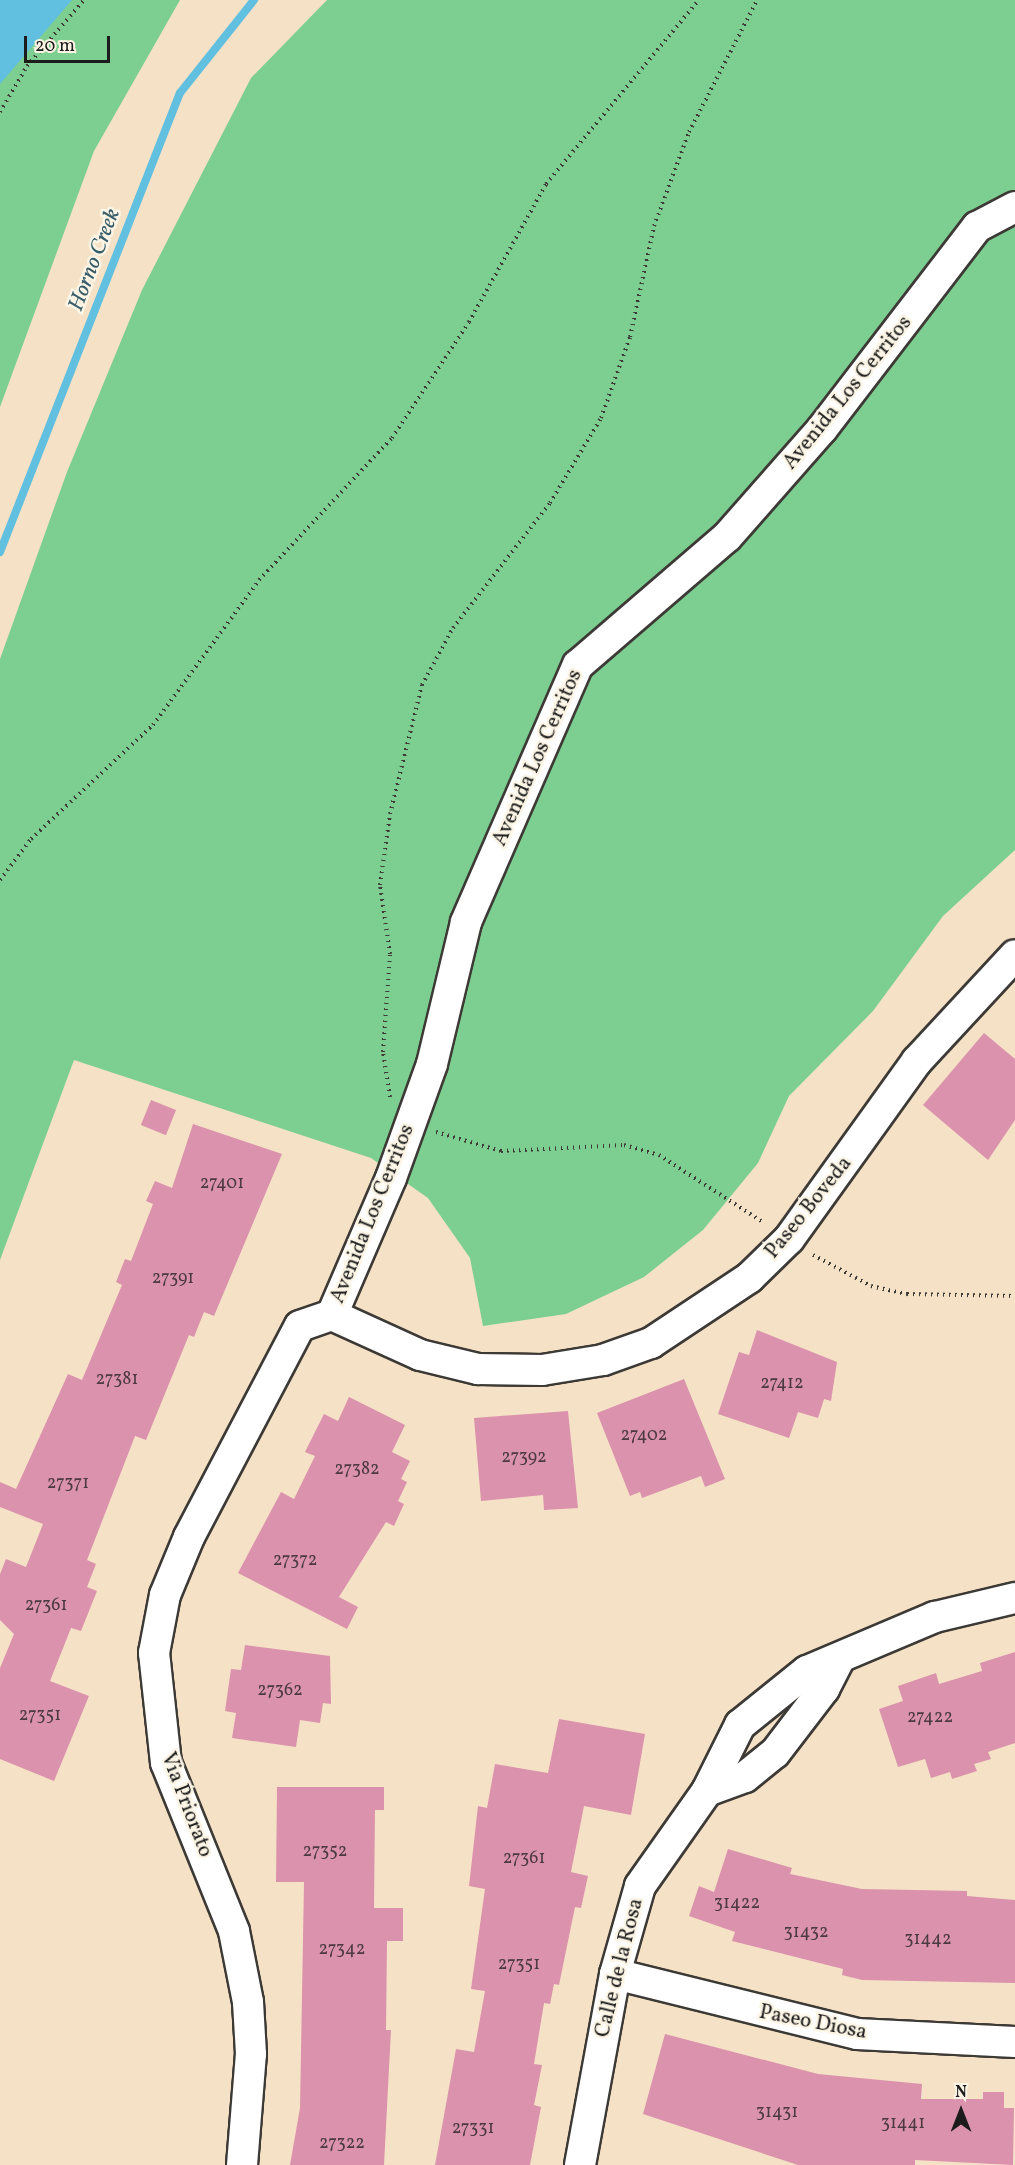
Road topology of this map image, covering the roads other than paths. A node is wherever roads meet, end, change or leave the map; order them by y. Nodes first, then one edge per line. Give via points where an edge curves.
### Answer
1 (1015, 207) edge
2 (1015, 955) edge
3 (332, 1315) junction
4 (1015, 1598) edge
5 (838, 1662) junction
6 (707, 1791) junction
7 (615, 1974) junction
8 (1015, 2042) edge
9 (242, 2165) edge
10 (580, 2165) edge

1 - 3 street, Avenida Los Cerritos via 977,227 822,429 727,537 578,665 466,922 432,1064 391,1178
2 - 3 street, Paseo Boveda via 916,1061 789,1239 749,1278 651,1343 603,1360 552,1368 478,1369 420,1356
3 - 9 street, Via Priorato via 300,1326 189,1538 165,1594 154,1653 166,1763 234,1931 248,2002 251,2054
4 - 5 street, Calle de la Rosa via 936,1617 879,1638
5 - 6 street via 824,1689 775,1754 746,1778
5 - 6 street, Calle de la Rosa via 807,1671 740,1725
6 - 7 street, Calle de la Rosa via 640,1886
7 - 8 street, Paseo Diosa via 857,2034
7 - 10 street, Calle de la Rosa

